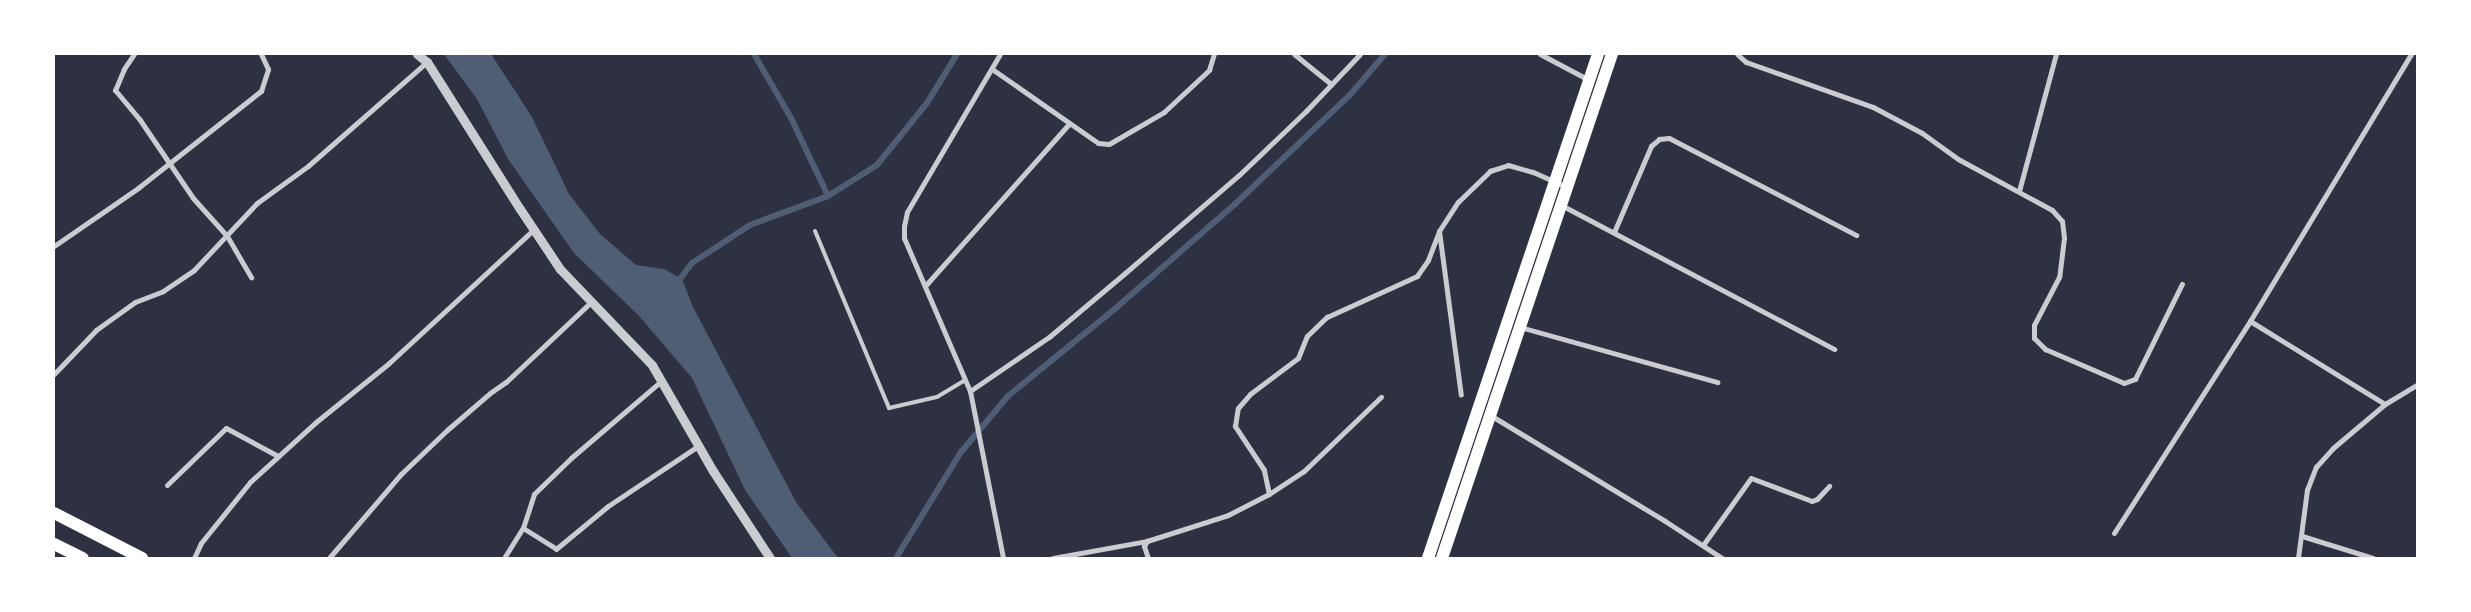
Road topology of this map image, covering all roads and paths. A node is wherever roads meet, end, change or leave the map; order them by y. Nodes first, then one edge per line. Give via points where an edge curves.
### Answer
1 (134, 54) edge
2 (261, 54) edge
3 (417, 54) edge
4 (1000, 54) edge
5 (1214, 54) edge
6 (1294, 54) edge
7 (1360, 54) edge
8 (1540, 54) edge
9 (1598, 54) edge
10 (1612, 54) edge
11 (1737, 54) edge
12 (2056, 54) edge
13 (2411, 54) edge
14 (427, 62) junction
15 (992, 69) junction
16 (1588, 80) junction
17 (1331, 84) junction
18 (1600, 87) junction
19 (1069, 124) junction
20 (170, 162) junction
21 (1555, 182) junction
22 (1568, 188) junction
23 (2019, 191) junction
24 (1549, 201) junction
25 (1562, 205) junction
26 (534, 230) junction
27 (815, 231) dead end
28 (1439, 231) junction
29 (1614, 232) junction
30 (1856, 235) dead end
31 (227, 236) junction
32 (54, 246) edge
33 (251, 278) dead end
34 (2182, 284) dead end
35 (925, 286) junction
36 (592, 301) junction
37 (2250, 321) junction
38 (1508, 322) junction
39 (1520, 327) junction
40 (1834, 348) dead end
41 (54, 374) edge
42 (965, 380) junction
43 (661, 381) junction
44 (1717, 382) dead end
45 (2417, 385) edge
46 (970, 391) junction
47 (1461, 395) dead end
48 (1381, 397) dead end
49 (2386, 404) junction
50 (1478, 411) junction
51 (1490, 415) junction
52 (698, 446) junction
53 (278, 456) junction
54 (167, 485) dead end
55 (1829, 486) dead end
56 (1269, 494) junction
57 (54, 513) edge
58 (523, 528) junction
59 (2114, 533) dead end
60 (2302, 536) junction
61 (1147, 541) junction
62 (54, 544) edge
63 (1703, 545) junction
64 (83, 558) edge
65 (142, 558) edge
66 (194, 558) edge
67 (329, 558) edge
68 (504, 558) edge
69 (770, 558) edge
70 (1004, 558) edge
71 (1052, 558) edge
72 (1148, 558) edge
73 (1428, 558) edge
74 (1442, 558) edge
75 (1722, 558) edge
76 (2298, 558) edge
77 (2373, 558) edge

1 - 20 street via 115,90
2 - 20 street via 268,69 260,91
3 - 14 street
4 - 15 street
5 - 19 street via 1209,70 1164,112 1108,144 1098,143
6 - 17 street
7 - 17 street
8 - 16 street
9 - 16 main road
10 - 18 main road
11 - 23 street via 1746,62 1873,107 1922,133 1958,159
12 - 23 street
13 - 37 street
14 - 26 street
14 - 31 street via 308,166 257,203
15 - 19 street
15 - 35 street via 906,212 904,238
16 - 18 street
16 - 21 main road
17 - 46 street via 1239,175 1125,273 1049,336
18 - 22 main road
19 - 35 street
20 - 31 street via 193,198
20 - 32 street
21 - 22 street
21 - 24 main road
21 - 28 street via 1508,165 1490,171 1458,202
22 - 25 main road
23 - 34 street via 2052,210 2062,221 2064,238 2060,276 2034,325 2034,338 2045,349 2124,383 2135,379
24 - 25 street
24 - 38 main road
25 - 29 street
25 - 39 main road
26 - 36 street via 560,268
26 - 53 street via 389,363
27 - 42 lane via 889,408 937,397
28 - 47 street
28 - 56 street via 1428,260 1417,276 1326,318 1307,336 1298,358 1250,394 1238,408 1235,426 1264,470
29 - 30 street via 1651,146 1659,139 1668,138
29 - 40 street
31 - 33 street
31 - 41 street via 194,270 163,291 135,302 96,330
35 - 42 street
36 - 43 street via 652,365
36 - 67 street via 401,474
37 - 49 street
37 - 59 street
38 - 39 street
38 - 50 main road
39 - 44 street
39 - 51 main road
42 - 46 street
43 - 52 street
43 - 58 street via 534,494
45 - 49 street
46 - 70 street
48 - 56 street via 1304,471
49 - 60 street via 2334,448 2316,468 2307,490
50 - 51 street
50 - 73 main road
51 - 63 street
51 - 74 main road
52 - 58 street via 608,506 556,550
52 - 69 street
53 - 54 street via 226,428
53 - 66 street via 250,482 201,543
55 - 63 street via 1812,500 1752,478
56 - 61 street via 1228,515
57 - 65 main road
58 - 68 street
60 - 76 street
60 - 77 street
61 - 71 street
61 - 72 street via 1144,546
62 - 64 main road
63 - 75 street

